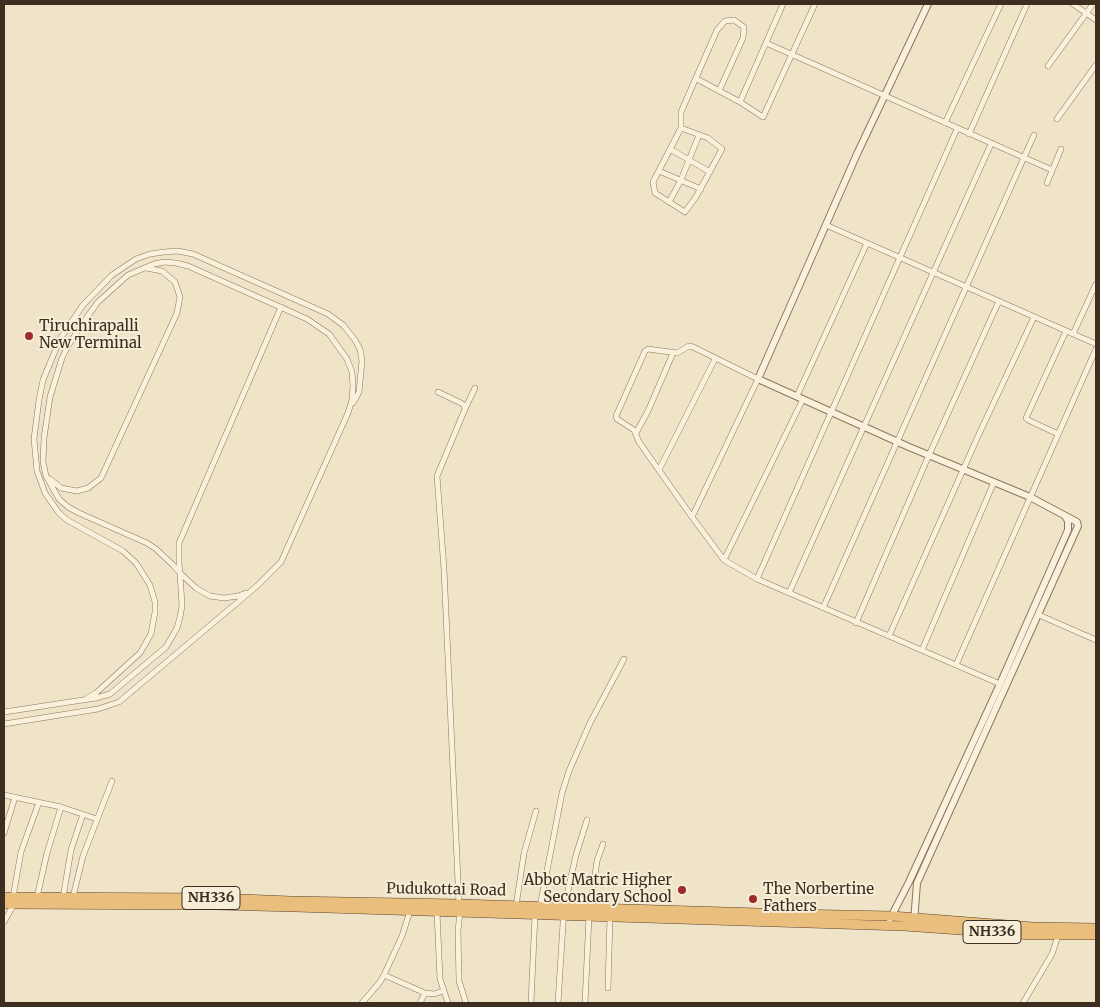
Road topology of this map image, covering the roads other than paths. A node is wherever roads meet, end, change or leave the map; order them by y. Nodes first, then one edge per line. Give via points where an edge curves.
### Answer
1 (783, 4) edge
2 (815, 4) edge
3 (928, 4) edge
4 (1001, 4) edge
5 (1027, 4) edge
6 (1073, 4) edge
7 (1094, 4) edge
8 (1086, 13) junction
9 (1096, 20) edge
10 (766, 42) junction
11 (792, 54) junction
12 (1096, 65) edge
13 (1048, 66) dead end
14 (697, 78) junction
15 (720, 91) junction
16 (885, 97) junction
17 (740, 102) junction
18 (1057, 119) dead end
19 (945, 123) junction
20 (681, 128) junction
21 (957, 129) junction
22 (969, 134) junction
23 (699, 135) junction
24 (1034, 135) dead end
25 (992, 144) junction
26 (1062, 149) dead end
27 (670, 150) junction
28 (1023, 158) junction
29 (690, 160) junction
30 (1052, 170) junction
31 (659, 171) junction
32 (710, 172) junction
33 (681, 180) junction
34 (1047, 182) dead end
35 (701, 189) junction
36 (669, 202) junction
37 (826, 225) junction
38 (868, 243) junction
39 (900, 258) junction
40 (143, 268) junction
41 (934, 272) junction
42 (1096, 284) edge
43 (966, 287) junction
44 (999, 301) junction
45 (281, 307) junction
46 (1034, 317) junction
47 (1066, 331) junction
48 (1073, 334) junction
49 (1096, 344) edge
50 (1096, 349) edge
51 (673, 353) junction
52 (715, 359) junction
53 (758, 379) junction
54 (475, 388) dead end
55 (438, 392) dead end
56 (800, 398) junction
57 (465, 409) junction
58 (831, 412) junction
59 (348, 413) junction
60 (864, 427) junction
61 (636, 434) junction
62 (1058, 434) junction
63 (897, 442) junction
64 (929, 456) junction
65 (44, 465) junction
66 (660, 470) junction
67 (964, 470) junction
68 (994, 482) junction
69 (1030, 497) junction
70 (1064, 515) junction
71 (692, 517) junction
72 (724, 560) junction
73 (180, 573) junction
74 (757, 579) junction
75 (257, 586) junction
76 (789, 594) junction
77 (822, 608) junction
78 (1029, 618) junction
79 (1038, 618) junction
80 (856, 623) junction
81 (889, 636) junction
82 (1096, 640) edge
83 (922, 650) junction
84 (624, 659) dead end
85 (956, 665) junction
86 (1000, 684) junction
87 (77, 701) junction
88 (4, 712) edge
89 (4, 724) edge
90 (965, 769) junction
91 (112, 781) dead end
92 (4, 795) edge
93 (15, 797) junction
94 (39, 802) junction
95 (61, 807) junction
96 (536, 811) dead end
97 (83, 814) junction
98 (97, 819) junction
99 (587, 820) dead end
100 (4, 833) edge
101 (603, 844) dead end
102 (37, 897) junction
103 (73, 897) junction
104 (63, 898) junction
105 (10, 899) edge
106 (4, 904) edge
107 (516, 906) junction
108 (459, 908) junction
109 (410, 911) junction
110 (537, 911) junction
111 (437, 912) junction
112 (564, 912) junction
113 (590, 912) junction
114 (687, 916) junction
115 (892, 916) junction
116 (610, 917) junction
117 (914, 917) junction
118 (4, 922) edge
119 (887, 926) junction
120 (914, 927) junction
121 (1096, 928) edge
122 (1059, 932) junction
123 (1096, 935) edge
124 (384, 975) junction
125 (608, 988) dead end
126 (443, 991) junction
127 (425, 993) junction
128 (362, 1003) edge
129 (420, 1003) edge
130 (448, 1003) edge
131 (466, 1003) edge
132 (531, 1003) edge
133 (558, 1003) edge
134 (585, 1003) edge
135 (1023, 1003) edge

1 - 10 street
2 - 11 street
3 - 16 street
4 - 19 street
5 - 22 street
6 - 8 street
7 - 8 street
8 - 9 street
8 - 13 street
10 - 11 street
10 - 17 street
11 - 16 street
11 - 17 street via 763,117
12 - 18 street
14 - 15 street
14 - 15 street via 717,30 725,21 734,20 744,27 743,38
14 - 20 street via 681,112
15 - 17 street
16 - 19 street
16 - 37 street
19 - 21 street
20 - 23 street
20 - 27 street
21 - 22 street
21 - 39 street
22 - 25 street
23 - 29 street
23 - 32 street via 722,149
24 - 28 street
25 - 28 street
25 - 41 street
26 - 30 street
27 - 29 street
27 - 31 street
28 - 30 street
28 - 43 street
29 - 32 street
29 - 33 street
30 - 34 street
31 - 33 street
31 - 36 street via 653,182 655,193
32 - 35 street
33 - 35 street
33 - 36 street
35 - 36 street via 685,212
37 - 38 street
37 - 53 street
38 - 39 street
38 - 56 street
39 - 41 street
39 - 58 street
40 - 45 street via 164,262 188,266
40 - 65 street via 128,275 98,302 68,346 50,397
40 - 65 street via 158,269 171,278 179,292 179,308 104,473 88,488 72,491 53,483
41 - 43 street
41 - 60 street
42 - 48 street
43 - 44 street
43 - 63 street
44 - 46 street
44 - 64 street
45 - 59 street via 318,325 340,346 352,372 352,400
45 - 73 street via 181,536 178,550
46 - 47 street
46 - 67 street
47 - 48 street
47 - 62 street via 1026,418
48 - 49 street
50 - 62 street
51 - 52 street via 689,346
51 - 61 street
51 - 61 street via 645,351 616,416
52 - 53 street
52 - 66 street
53 - 56 street
53 - 71 street
54 - 57 street
55 - 57 street via 461,403
56 - 58 street
56 - 72 street
57 - 108 street via 437,476
58 - 60 street
58 - 74 street
59 - 75 street via 285,556
59 - 87 street via 359,392 362,360 360,349 343,325 328,314 193,254 164,252 136,259 112,275 83,305 63,334 43,380 34,451 39,481 52,504 67,520 123,552 142,570 155,602 151,634 140,653 96,693
60 - 63 street
60 - 76 street
61 - 66 street
62 - 69 street
63 - 64 street
63 - 77 street
64 - 67 street
64 - 80 street
65 - 73 street via 59,499 78,513 147,543
66 - 71 street
67 - 68 street
67 - 81 street
68 - 69 street
68 - 83 street
69 - 70 street
69 - 85 street
70 - 78 street via 1068,530
70 - 79 street via 1078,526
71 - 72 street
72 - 74 street
73 - 75 street via 196,588 217,598 238,596
73 - 87 street via 180,617 166,647 110,694
74 - 76 street
75 - 89 street via 119,702 98,709
76 - 77 street
77 - 80 street
78 - 79 street
78 - 86 street
79 - 82 street
79 - 90 street
80 - 81 street
81 - 83 street
83 - 85 street
84 - 110 street via 569,771
85 - 86 street
86 - 90 street
87 - 88 street
90 - 115 street
90 - 117 street via 917,883
91 - 98 street
92 - 93 street
93 - 94 street
93 - 100 street
94 - 95 street
94 - 105 street via 21,852
95 - 97 street
95 - 102 street
96 - 107 street via 524,853
97 - 98 street
97 - 104 street via 71,850
98 - 103 street
99 - 112 street
101 - 113 street
102 - 104 highway, Pudukottai Road / NH336
102 - 105 highway, Pudukottai Road / NH336
103 - 104 highway, Pudukottai Road / NH336
103 - 108 highway, Pudukottai Road / NH336 via 218,898
105 - 106 highway, Pudukottai Road / NH336
105 - 109 highway, Pudukottai Road / NH336
105 - 118 street
107 - 108 highway, Pudukottai Road / NH336
107 - 110 highway, Pudukottai Road / NH336
108 - 110 highway, Pudukottai Road / NH336
108 - 111 highway, Pudukottai Road / NH336
108 - 131 street via 459,981
109 - 111 highway, Pudukottai Road / NH336
109 - 124 street
110 - 112 highway, Pudukottai Road / NH336
110 - 132 street
111 - 126 street
112 - 113 highway, Pudukottai Road / NH336
112 - 133 street
113 - 114 highway, Pudukottai Road / NH336
113 - 116 highway, Pudukottai Road / NH336
113 - 134 street
114 - 115 highway, Pudukottai Road / NH336
114 - 116 highway, Pudukottai Road / NH336
114 - 119 highway, Pudukottai Road / NH336
115 - 117 highway, Pudukottai Road / NH336
115 - 119 street
116 - 125 street
117 - 120 street
117 - 122 highway, Pudukottai Road / NH336
119 - 120 highway, Pudukottai Road / NH336
120 - 122 highway, Pudukottai Road / NH336
121 - 122 highway, Pudukottai Road / NH336
122 - 123 highway, Pudukottai Road / NH336
122 - 135 street via 1052,954
124 - 127 street
124 - 128 street
126 - 127 street
126 - 130 street
127 - 129 street

